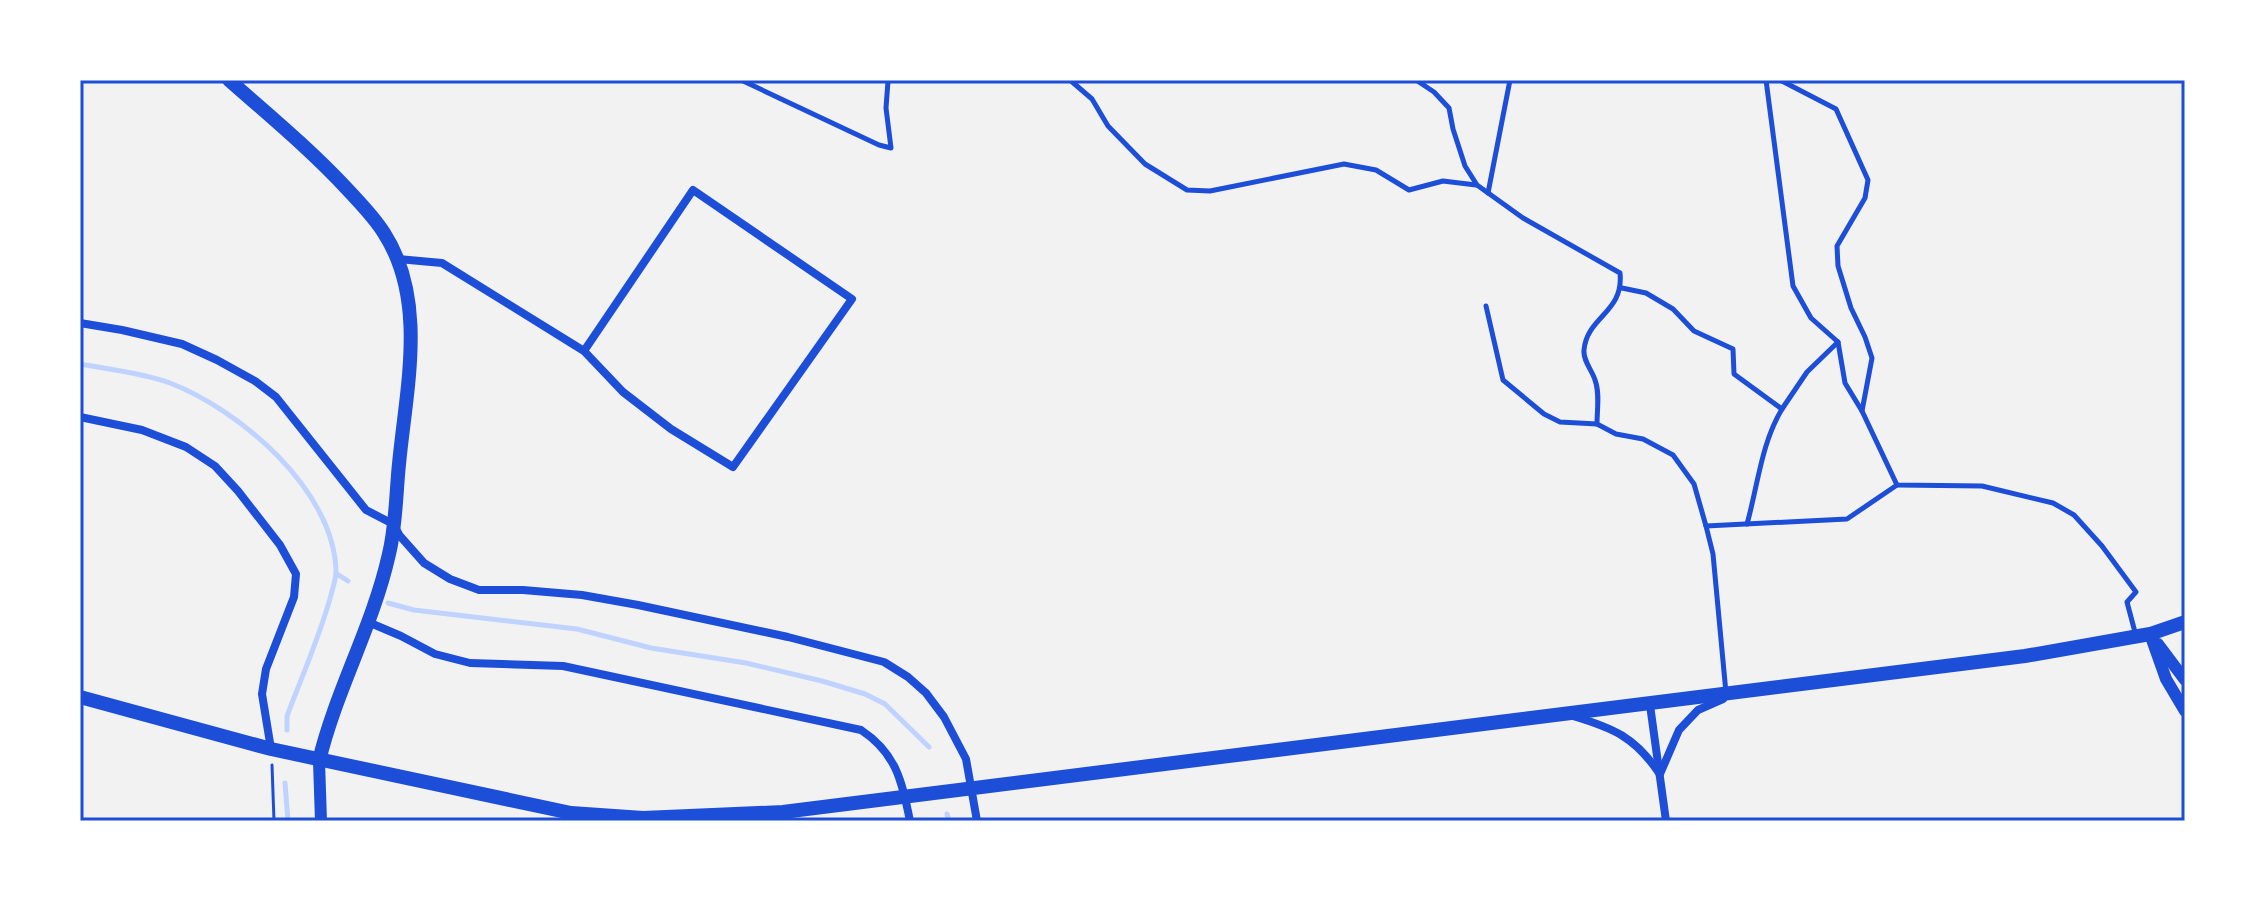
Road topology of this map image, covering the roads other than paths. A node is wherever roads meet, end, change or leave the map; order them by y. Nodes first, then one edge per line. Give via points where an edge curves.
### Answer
1 (229, 80) edge
2 (741, 80) edge
3 (889, 80) edge
4 (1070, 80) edge
5 (1416, 80) edge
6 (1510, 80) edge
7 (1766, 80) edge
8 (1780, 80) edge
9 (1477, 185) junction
10 (1488, 193) junction
11 (397, 259) junction
12 (1621, 288) junction
13 (1486, 306) dead end
14 (80, 323) edge
15 (1838, 342) junction
16 (584, 351) junction
17 (1782, 409) junction
18 (1862, 411) junction
19 (80, 417) edge
20 (1597, 424) junction
21 (1897, 485) junction
22 (393, 524) junction
23 (1747, 524) junction
24 (1706, 526) junction
25 (368, 622) junction
26 (2185, 622) edge
27 (2143, 636) junction
28 (2185, 680) edge
29 (1730, 694) junction
30 (80, 697) edge
31 (1650, 705) junction
32 (2185, 711) edge
33 (1569, 715) junction
34 (271, 749) junction
35 (319, 761) junction
36 (1660, 775) junction
37 (972, 790) junction
38 (905, 798) junction
39 (321, 821) edge
40 (910, 821) edge
41 (977, 821) edge
42 (1666, 821) edge

1 - 11 main road via 328,168 369,212
2 - 3 lane via 891,148
4 - 9 lane via 1145,164 1187,190 1210,191 1344,164 1376,170 1409,190 1443,181
5 - 9 lane via 1449,108 1465,166
6 - 10 lane
7 - 15 lane via 1793,286 1811,318
8 - 18 lane via 1836,109 1868,180 1865,198 1837,246 1851,308 1872,358
9 - 10 lane
10 - 12 lane via 1620,273
11 - 16 street via 442,263
11 - 22 main road via 410,315
12 - 17 lane via 1646,293 1673,309 1694,331 1733,349 1734,374
12 - 20 lane via 1592,328 1584,351 1595,380
13 - 20 lane via 1503,380 1560,422
14 - 22 street via 182,344 255,381 276,397 366,510
15 - 17 lane via 1807,372
15 - 18 lane via 1845,383
16 - 16 street via 623,392 733,467 852,299 693,190
17 - 23 lane via 1765,445
18 - 21 lane
19 - 34 street via 142,430 186,447 215,466 280,545 296,574 294,597 266,669 262,694
20 - 24 lane via 1673,455 1694,484
21 - 23 lane via 1847,519
21 - 27 lane via 1982,486 2053,503 2074,515 2136,592 2127,602
22 - 25 main road via 390,553
22 - 37 street via 424,563 479,590 582,595 884,662 926,693 944,717 966,759
23 - 24 lane
24 - 29 lane
25 - 35 main road
25 - 38 street via 435,654 470,663 563,666 861,730 878,741 894,764
26 - 27 main road
27 - 28 street
27 - 29 main road
27 - 32 street
29 - 31 main road
29 - 36 street via 1698,710 1679,730
30 - 34 main road
31 - 33 main road
31 - 36 street
33 - 36 street via 1632,740
33 - 37 main road
34 - 35 main road
35 - 38 main road via 571,813 643,818 783,812
35 - 39 street
36 - 42 street
37 - 38 main road
37 - 41 street
38 - 40 street

